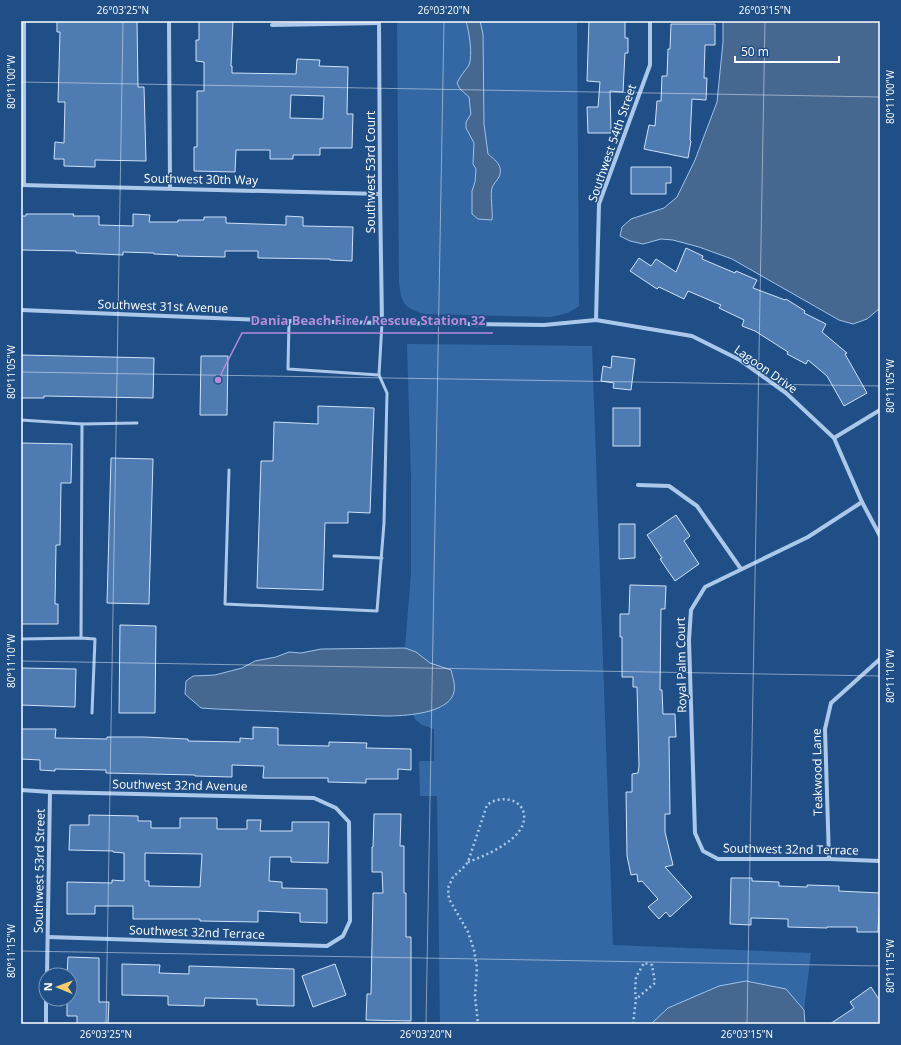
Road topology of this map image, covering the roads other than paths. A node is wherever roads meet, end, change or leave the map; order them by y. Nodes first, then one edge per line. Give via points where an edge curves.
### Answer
1 (24, 21) edge
2 (169, 21) edge
3 (650, 21) edge
4 (379, 22) edge
5 (272, 25) dead end
6 (22, 185) edge
7 (170, 188) junction
8 (380, 194) junction
9 (21, 310) edge
10 (596, 320) junction
11 (289, 321) junction
12 (382, 323) junction
13 (544, 325) joint
14 (379, 375) junction
15 (880, 410) edge
16 (21, 420) edge
17 (137, 423) dead end
18 (82, 424) junction
19 (834, 438) junction
20 (228, 470) dead end
21 (638, 484) dead end
22 (862, 502) junction
23 (880, 536) edge
24 (334, 556) dead end
25 (382, 558) junction
26 (741, 569) junction
27 (81, 638) junction
28 (21, 639) edge
29 (880, 659) edge
30 (92, 713) dead end
31 (21, 790) edge
32 (50, 792) junction
33 (703, 851) joint
34 (829, 859) junction
35 (880, 861) edge
36 (343, 936) joint
37 (48, 937) junction
38 (47, 967) edge
39 (46, 1007) edge
40 (46, 1024) edge

1 - 6 street
2 - 7 street
3 - 10 street, Southwest 54th Street via 650,65 599,204
4 - 5 street
4 - 8 street, Southwest 53rd Court
6 - 7 street, Southwest 30th Way
7 - 8 street, Southwest 30th Way
8 - 12 street, Southwest 53rd Court
9 - 11 street, Southwest 31st Avenue
10 - 13 street, Lagoon Drive
10 - 19 street, Lagoon Drive via 692,336 740,360 786,392
11 - 12 street, Southwest 31st Avenue
11 - 14 lane via 288,369
12 - 13 street, Southwest 31st Avenue
12 - 14 lane
14 - 25 lane via 386,393
15 - 19 street
16 - 18 lane
17 - 18 lane
18 - 27 lane
19 - 22 street, Lagoon Drive
20 - 25 lane via 225,604 377,612
21 - 26 street via 669,486 697,506
22 - 23 street, Lagoon Drive
22 - 26 street, Royal Palm Court via 808,537
24 - 25 lane
26 - 33 street, Royal Palm Court via 705,587 691,610 689,640 696,833
27 - 28 lane
27 - 30 lane via 94,639
29 - 34 street, Teakwood Lane via 831,703 825,729
31 - 32 street, Southwest 32nd Avenue
32 - 36 street, Southwest 32nd Avenue via 314,798 336,808 349,822 350,921
32 - 37 street, Southwest 53rd Street
33 - 34 street, Southwest 32nd Terrace via 718,859
34 - 35 street, Southwest 32nd Terrace
36 - 37 street, Southwest 32nd Terrace via 326,946
37 - 38 street, Southwest 53rd Street
39 - 40 street

